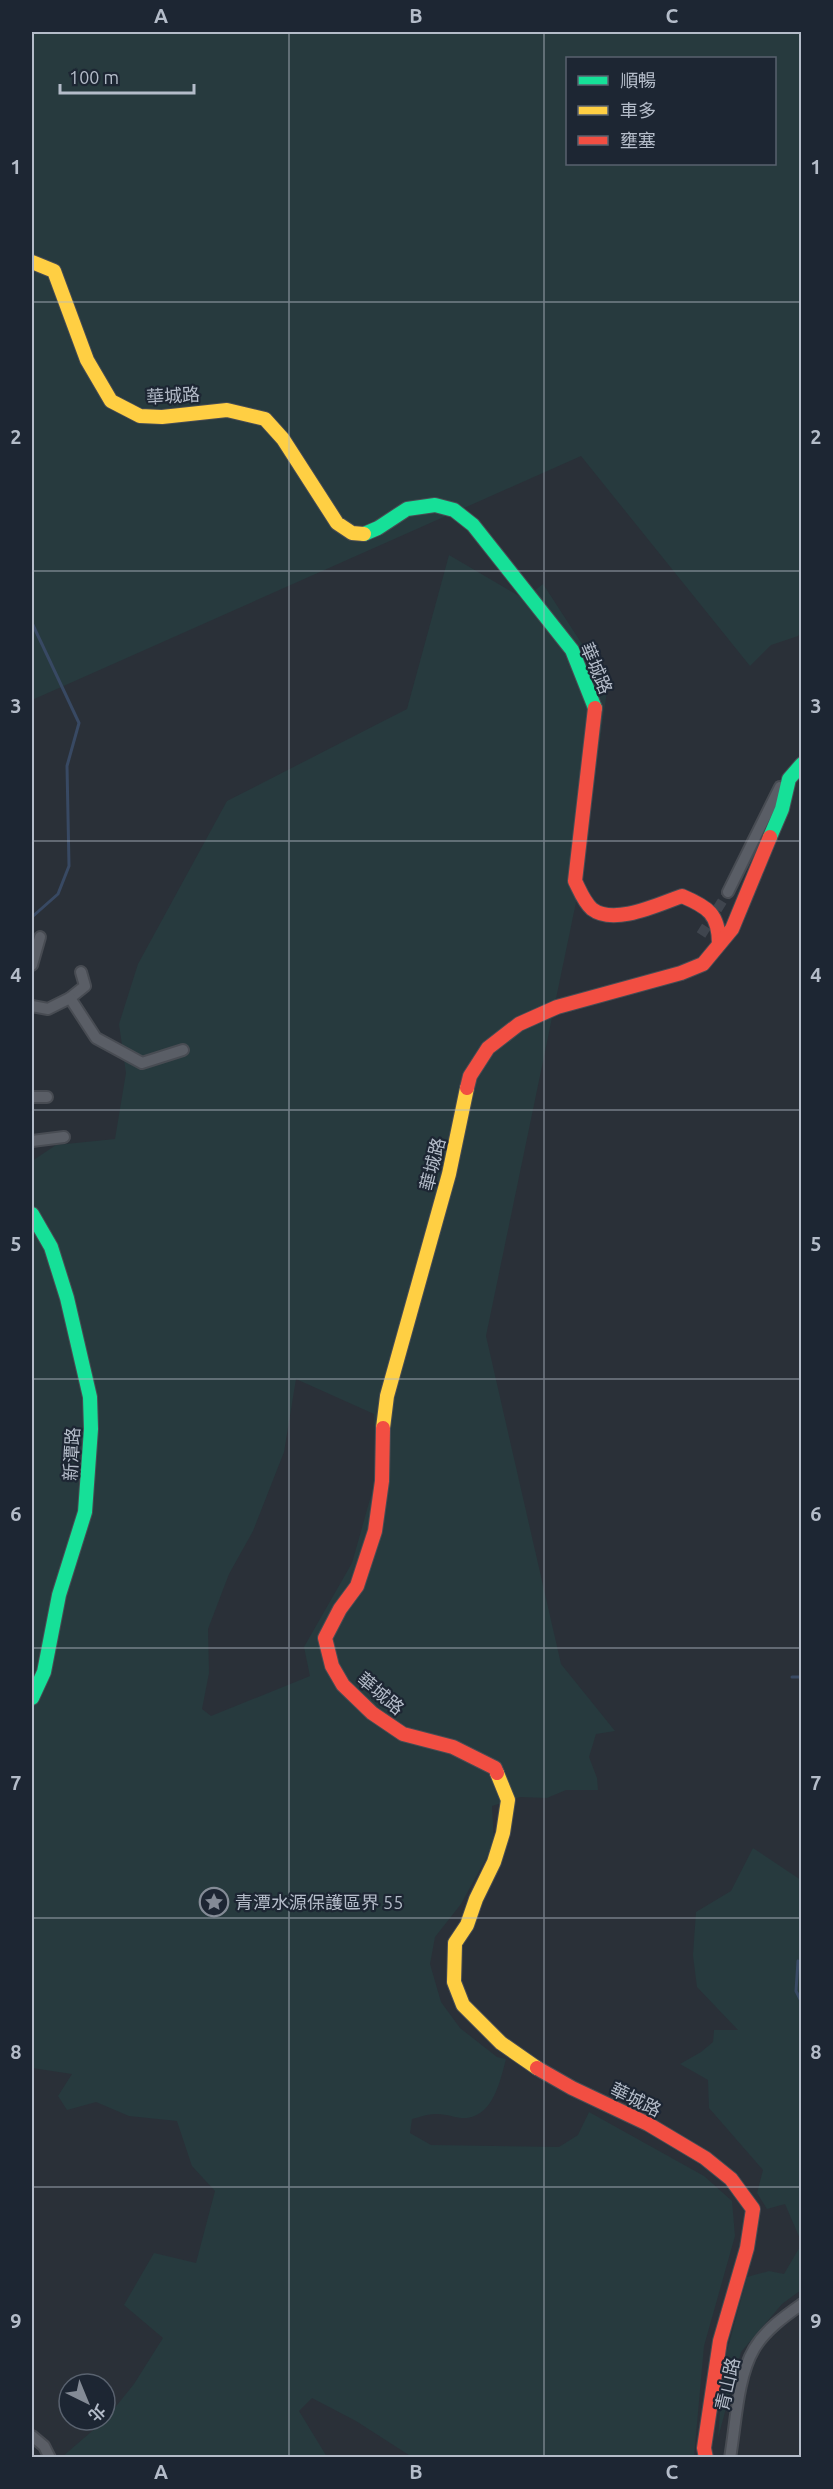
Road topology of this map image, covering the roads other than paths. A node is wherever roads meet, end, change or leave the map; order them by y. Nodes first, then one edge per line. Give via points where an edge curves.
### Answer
1 (32, 262) edge
2 (801, 764) edge
3 (785, 783) junction
4 (728, 892) tunnel mouth
5 (40, 937) dead end
6 (719, 944) junction
7 (32, 965) edge
8 (81, 972) dead end
9 (70, 998) junction
10 (32, 1006) edge
11 (183, 1050) dead end
12 (32, 1097) edge
13 (47, 1097) dead end
14 (64, 1137) dead end
15 (32, 1141) edge
16 (32, 1214) edge
17 (32, 1698) edge
18 (801, 2304) edge
19 (32, 2436) edge
20 (50, 2457) edge
21 (706, 2457) edge
22 (729, 2457) edge

1 - 6 street, 華城路 via 54,271 87,360 111,401 140,416 226,410 265,419 283,439 337,523 352,533 363,534 378,528 407,509 435,505 454,510 473,525 572,650 595,709 575,881 582,897 596,911 629,914 682,896 714,914 720,927
2 - 3 street
3 - 4 street
3 - 6 street via 782,809 732,929
5 - 7 street
6 - 21 street, 華城路 via 703,964 681,973 557,1007 519,1024 488,1048 470,1076 449,1174 387,1396 375,1531 357,1586 325,1638 332,1666 343,1685 372,1713 403,1734 453,1747 495,1768 508,1800 494,1862 455,1943 454,1982 463,2006 501,2043 535,2067 648,2124 705,2158 731,2179 753,2209 747,2248 720,2341 704,2448
8 - 9 street via 85,986
9 - 10 street via 48,1009
9 - 11 street via 96,1038 142,1063
12 - 13 street
14 - 15 street
16 - 17 street, 新潭路 via 51,1247 67,1298 90,1397 91,1429 85,1512 59,1595 44,1672
18 - 22 street, 青山路 via 755,2348 744,2373
19 - 20 street via 44,2445

